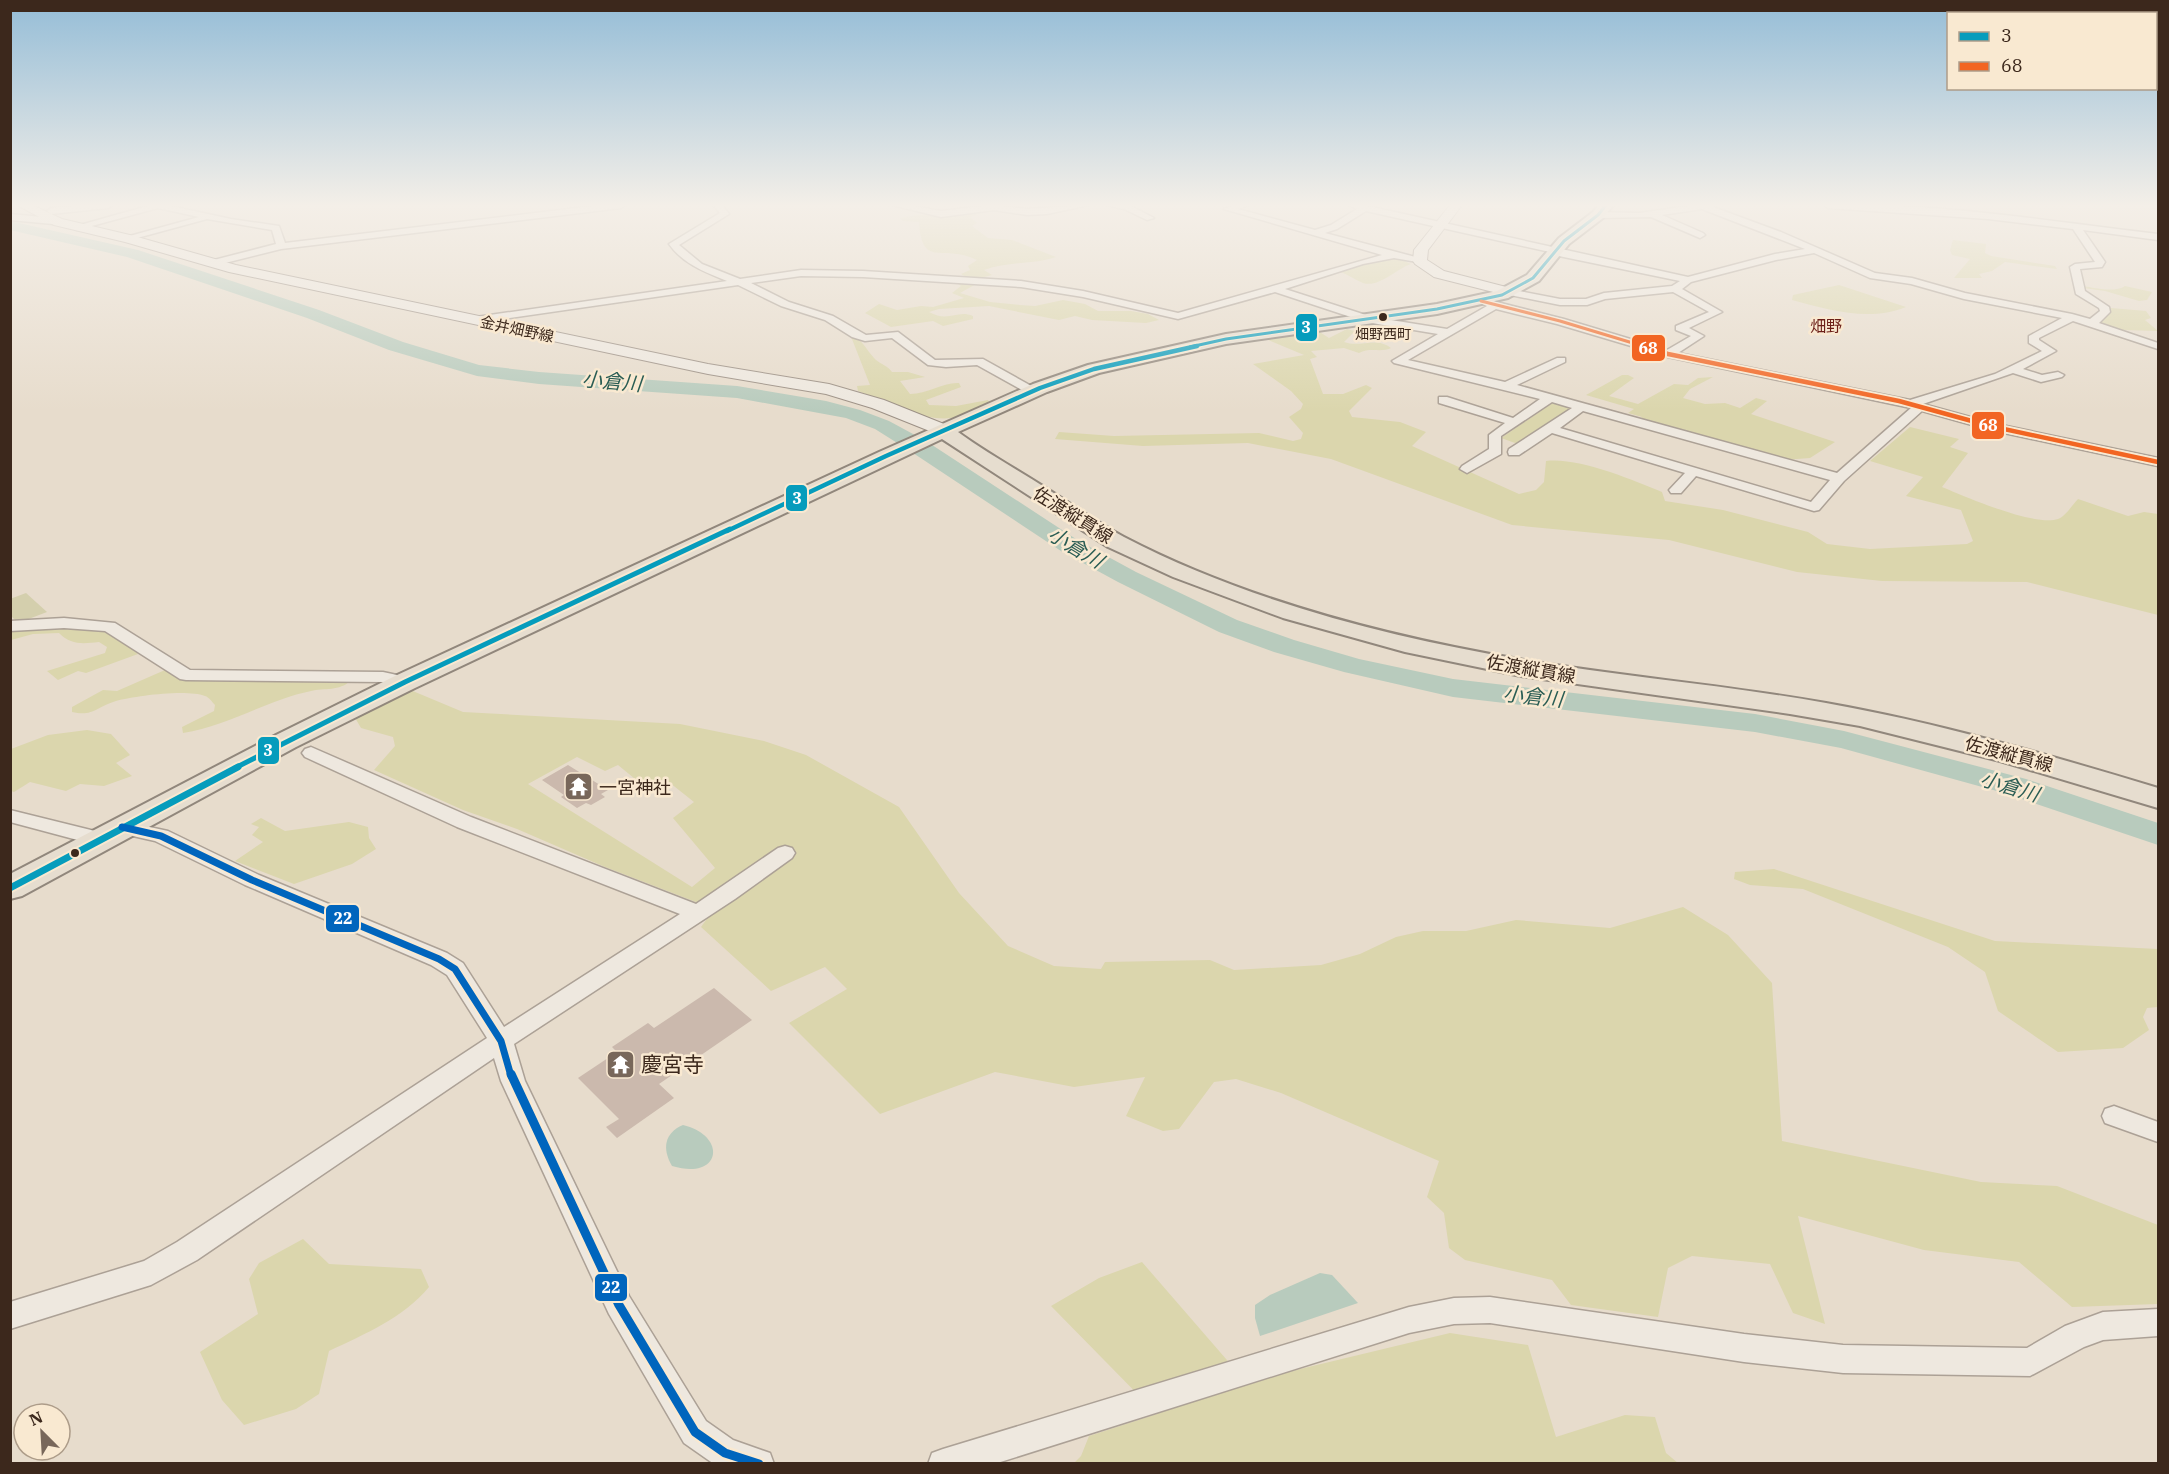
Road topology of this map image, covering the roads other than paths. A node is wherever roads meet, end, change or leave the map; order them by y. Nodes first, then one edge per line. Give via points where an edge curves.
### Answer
1 (263, 274) edge
2 (719, 274) edge
3 (795, 274) edge
4 (850, 274) edge
5 (1325, 274) edge
6 (1439, 274) edge
7 (1536, 274) edge
8 (1659, 274) edge
9 (1712, 274) edge
10 (1868, 274) edge
11 (2076, 274) edge
12 (1688, 280) junction
13 (737, 281) junction
14 (1675, 289) junction
15 (1275, 290) junction
16 (1509, 292) junction
17 (1488, 304) junction
18 (2072, 317) junction
19 (1365, 319) junction
20 (476, 320) junction
21 (2092, 323) junction
22 (1449, 332) junction
23 (2140, 340) junction
24 (2158, 340) edge
25 (2158, 346) edge
26 (1668, 354) junction
27 (1561, 360) dead end
28 (2015, 370) junction
29 (2058, 375) dead end
30 (1506, 386) junction
31 (1031, 391) junction
32 (1550, 398) junction
33 (1443, 400) dead end
34 (1914, 406) junction
35 (1581, 407) junction
36 (1515, 422) junction
37 (1550, 429) junction
38 (939, 432) junction
39 (1514, 453) dead end
40 (2158, 462) edge
41 (1467, 469) dead end
42 (1694, 471) junction
43 (1839, 478) junction
44 (1676, 490) dead end
45 (10, 626) edge
46 (405, 681) junction
47 (311, 753) dead end
48 (2158, 798) edge
49 (10, 816) edge
50 (111, 833) junction
51 (785, 853) dead end
52 (10, 888) edge
53 (698, 913) junction
54 (501, 1041) junction
55 (2114, 1116) dead end
56 (2158, 1132) edge
57 (10, 1316) edge
58 (2158, 1323) edge
59 (759, 1464) edge
60 (943, 1464) edge

1 - 20 main road, 金井畑野線
2 - 13 street
3 - 13 street
4 - 15 street via 1010,283 1083,294 1178,316
5 - 15 street
6 - 16 main road
7 - 16 main road
8 - 12 street
9 - 12 street
10 - 18 street
11 - 21 street via 2080,292 2104,307 2105,312
12 - 14 street
13 - 20 street
13 - 31 street via 785,304 829,318 861,337 894,334 932,363 980,361
14 - 16 street via 1604,296 1582,303
14 - 26 street via 1717,312 1680,328 1699,336
15 - 19 street
16 - 17 main road
17 - 19 main road
17 - 22 street
17 - 26 street
18 - 21 street
18 - 28 street via 2034,336 2033,341 2050,351
19 - 22 street
19 - 31 main road via 1208,343 1073,375
20 - 38 main road, 金井畑野線 via 708,369 829,389 878,404
21 - 23 street
22 - 30 street via 1398,361
23 - 24 street
23 - 25 street
26 - 34 street
27 - 30 street
28 - 29 street via 2041,379
28 - 34 street
30 - 32 street
31 - 38 main road
32 - 35 street
32 - 36 street
33 - 36 street
34 - 40 street
34 - 43 street
35 - 37 street
35 - 43 street
36 - 41 street via 1495,435 1496,451
37 - 39 street
37 - 42 street
38 - 46 main road
38 - 48 main road, 佐渡縦貫線 via 1125,547 1191,576 1324,623 1481,660 1858,717 2079,773
42 - 43 street via 1814,507
42 - 44 street
45 - 46 street via 109,626 186,675 383,677
46 - 50 main road
47 - 53 street via 464,822
49 - 50 street
50 - 52 main road
50 - 54 street via 161,836 252,880 439,959 455,969
51 - 53 street
53 - 54 street
54 - 57 street via 151,1272
54 - 59 street via 513,1081 619,1305 695,1432 725,1453
55 - 56 street
58 - 60 street via 2103,1326 2075,1336 2030,1362 1843,1359 1491,1310 1454,1311 1409,1320

